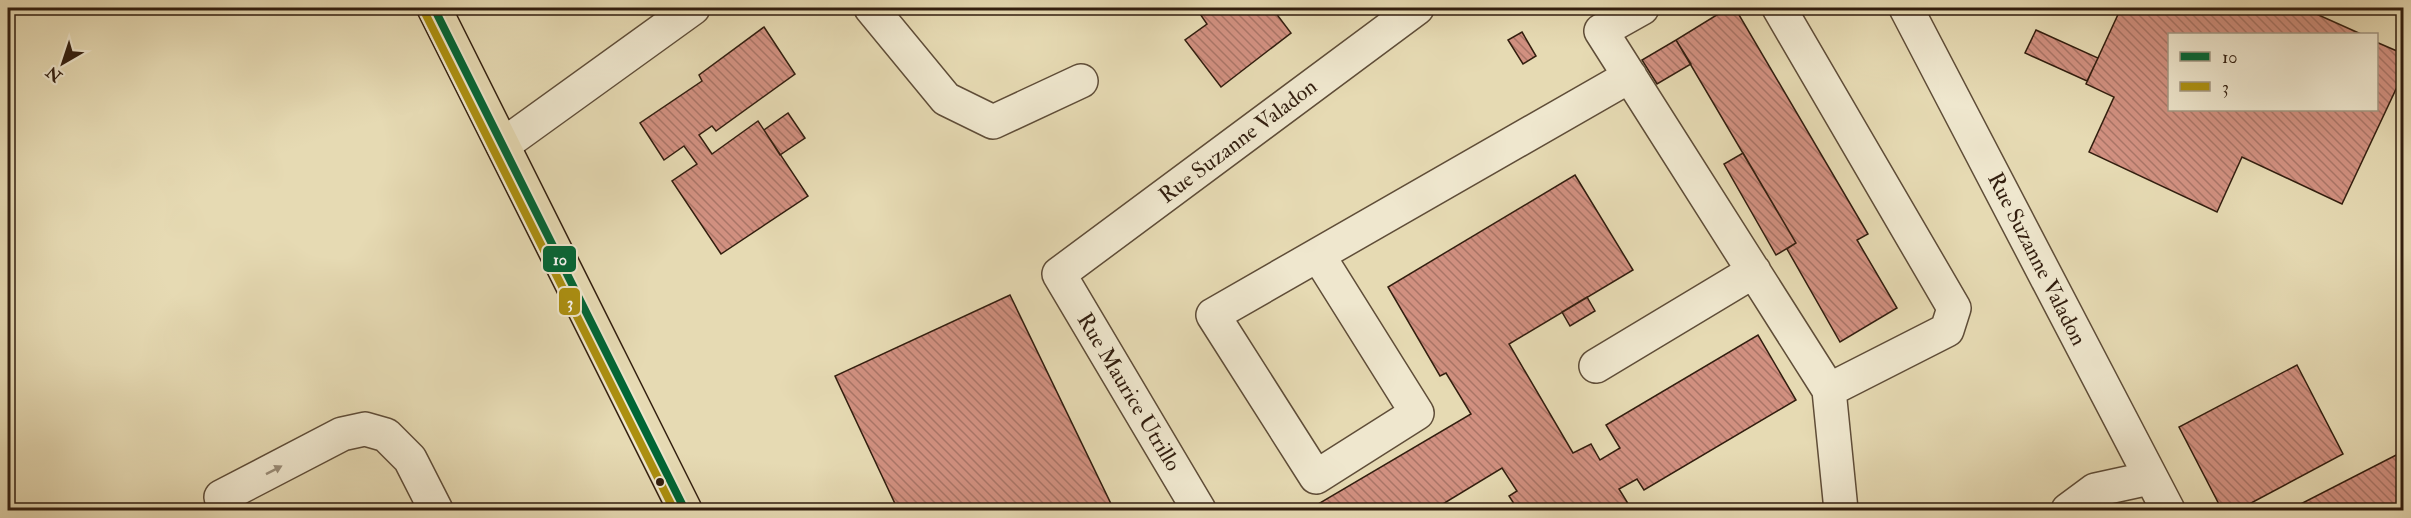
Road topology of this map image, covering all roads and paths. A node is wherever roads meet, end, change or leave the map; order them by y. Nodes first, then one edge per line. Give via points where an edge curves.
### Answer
1 (434, 8) edge
2 (693, 8) edge
3 (871, 8) edge
4 (1417, 8) edge
5 (1642, 8) edge
6 (1779, 8) edge
7 (1906, 8) edge
8 (1630, 76) junction
9 (1081, 81) dead end
10 (503, 145) junction
11 (1318, 255) junction
12 (1754, 271) junction
13 (1059, 274) joint
14 (1596, 366) dead end
15 (1828, 390) junction
16 (2150, 478) junction
17 (222, 497) dead end
18 (436, 510) edge
19 (685, 510) edge
20 (1199, 510) edge
21 (1841, 510) edge
22 (2068, 510) edge
23 (2168, 510) edge

1 - 10 main road
2 - 10 street
3 - 9 street via 946,99 993,122
4 - 13 street, Rue Suzanne Valadon
5 - 8 street via 1601,31
6 - 15 street via 1954,308 1947,330
7 - 16 street, Rue Suzanne Valadon
8 - 11 street
8 - 12 street
10 - 19 main road
11 - 11 street via 1213,315 1316,477 1417,413
12 - 14 street
12 - 15 street
13 - 20 street, Rue Maurice Utrillo
15 - 21 street
16 - 22 street via 2096,490
16 - 23 street, Rue Suzanne Valadon
17 -> 18 street via 342,434 365,429 386,435 410,459

